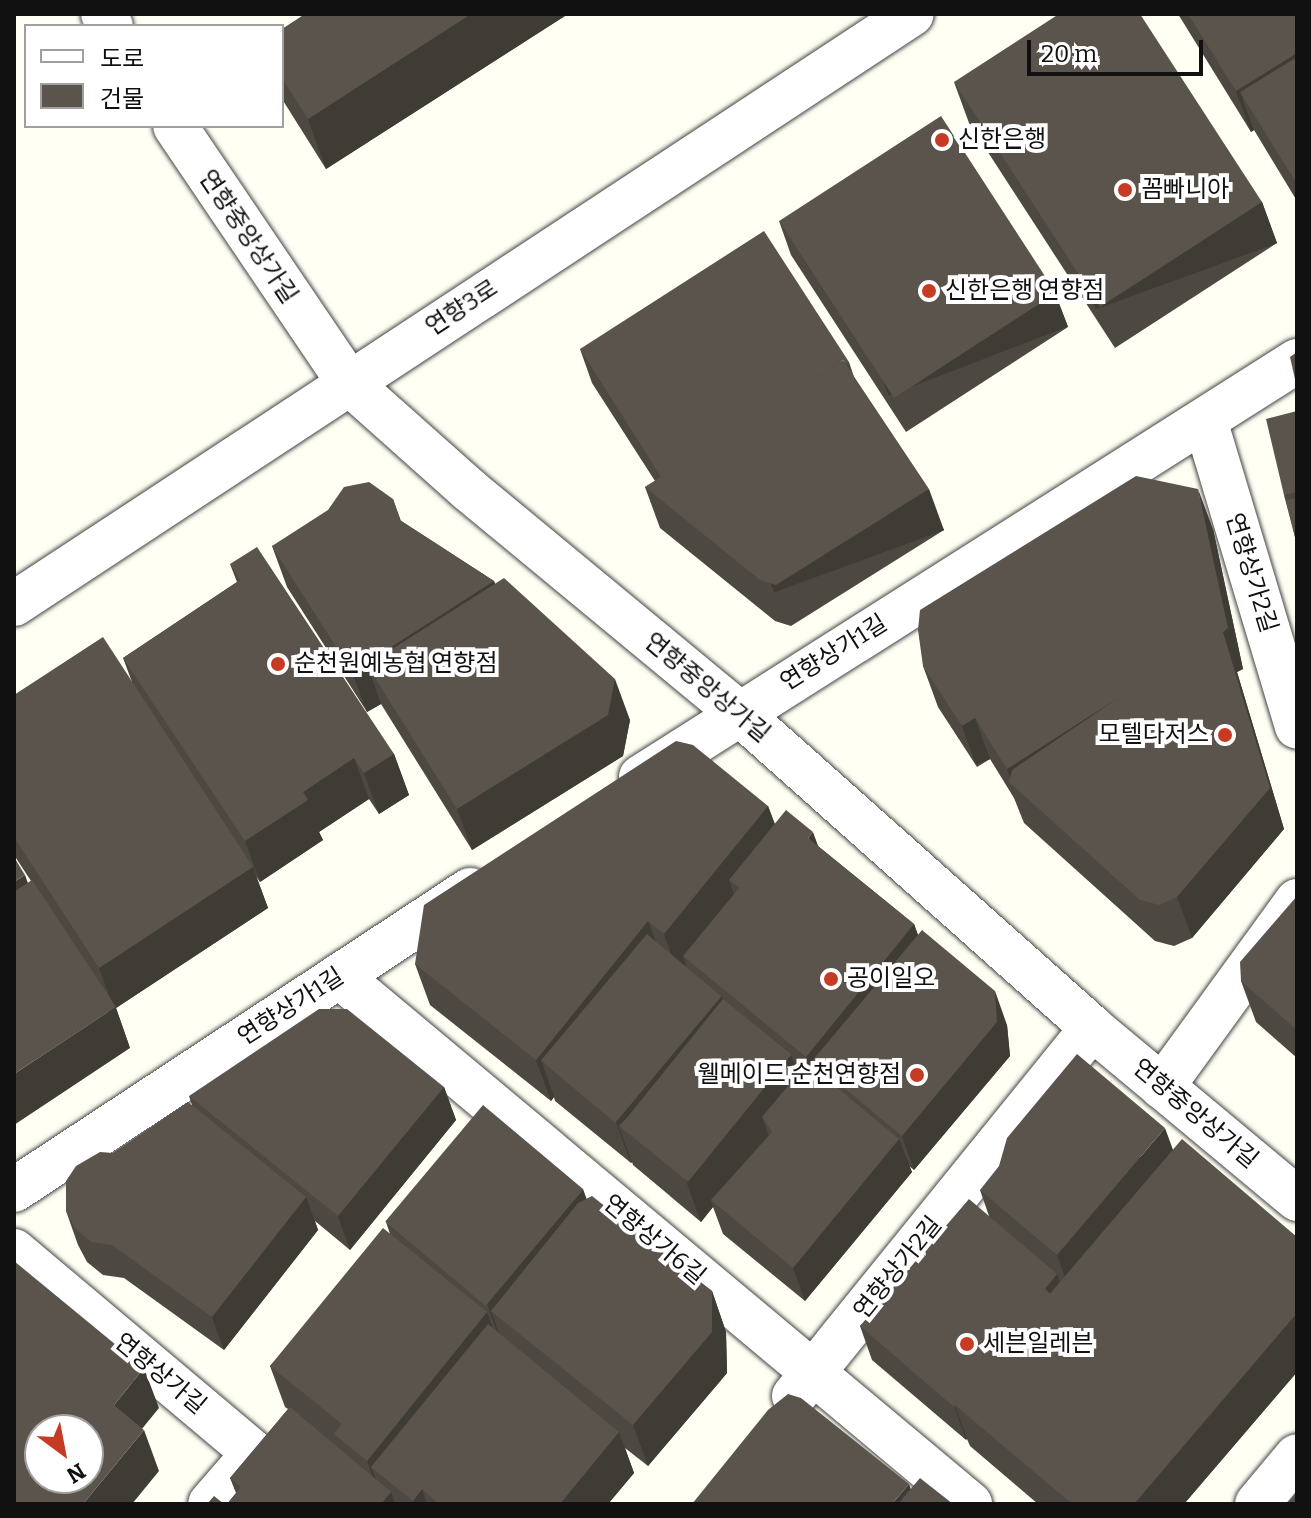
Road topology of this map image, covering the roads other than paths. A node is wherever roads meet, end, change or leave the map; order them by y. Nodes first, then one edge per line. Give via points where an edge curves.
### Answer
1 (912, 14) edge
2 (176, 128) edge
3 (1297, 361) edge
4 (348, 382) junction
5 (1205, 420) junction
6 (14, 604) edge
7 (739, 713) junction
8 (1297, 726) edge
9 (606, 800) edge
10 (499, 871) edge
11 (1297, 901) edge
12 (339, 976) junction
13 (1092, 1028) junction
14 (1162, 1087) junction
15 (14, 1190) edge
16 (1297, 1199) edge
17 (14, 1251) edge
18 (813, 1373) junction
19 (772, 1421) edge
20 (1297, 1456) edge
21 (210, 1504) edge
22 (970, 1504) edge
23 (1257, 1504) edge

1 - 4 street, 연향3로
2 - 4 street, 연향중앙상가길
3 - 5 street, 연향상가1길
4 - 6 street, 연향3로
4 - 7 street, 연향중앙상가길 via 468,489
5 - 7 street, 연향상가1길
5 - 8 street, 연향상가2길
7 - 9 street, 연향상가1길
7 - 13 street, 연향중앙상가길
10 - 12 street, 연향상가1길
11 - 14 street
12 - 15 street, 연향상가1길
12 - 18 street, 연향상가6길
13 - 14 street, 연향중앙상가길
13 - 18 street, 연향상가2길
14 - 16 street, 연향중앙상가길
17 - 21 street, 연향상가길 via 254,1453
18 - 19 street, 연향상가2길
18 - 22 street, 연향상가6길
20 - 23 street

